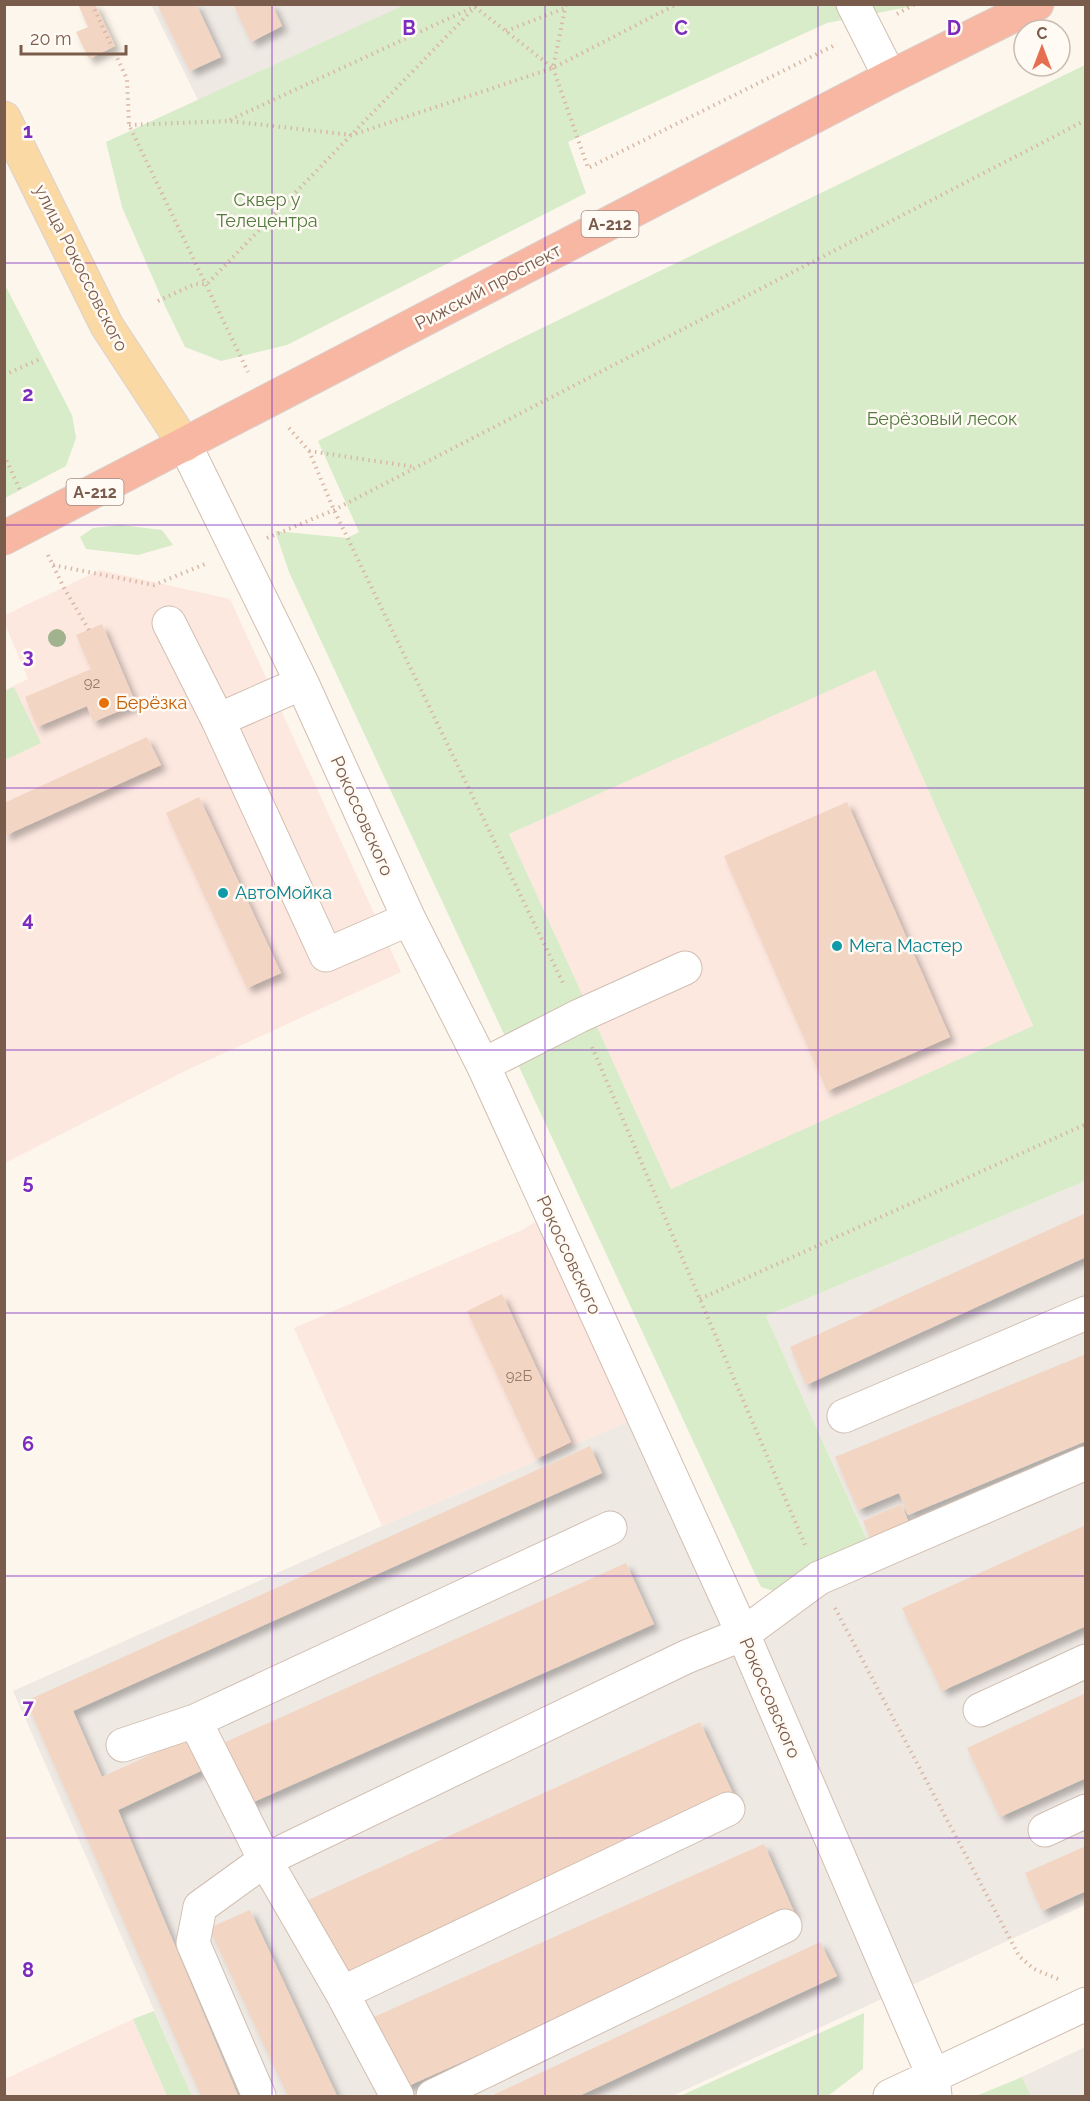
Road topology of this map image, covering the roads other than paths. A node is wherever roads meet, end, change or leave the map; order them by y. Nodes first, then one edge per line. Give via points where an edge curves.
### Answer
1 (1037, 4) edge
2 (859, 17) edge
3 (890, 77) junction
4 (5, 121) edge
5 (184, 445) junction
6 (4, 538) edge
7 (169, 623) dead end
8 (302, 683) junction
9 (218, 720) junction
10 (409, 919) junction
11 (685, 968) dead end
12 (483, 1065) junction
13 (1086, 1313) edge
14 (844, 1416) dead end
15 (1086, 1463) edge
16 (610, 1528) dead end
17 (743, 1634) junction
18 (1086, 1661) edge
19 (980, 1710) dead end
20 (195, 1721) junction
21 (123, 1745) dead end
22 (728, 1809) dead end
23 (1086, 1811) edge
24 (1045, 1830) dead end
25 (265, 1860) junction
26 (785, 1926) dead end
27 (342, 1993) junction
28 (1086, 2004) edge
29 (934, 2086) edge
30 (260, 2097) edge
31 (397, 2097) edge
32 (433, 2097) edge
33 (890, 2097) edge

1 - 3 highway, Рижский проспект / А-212
2 - 3 street
3 - 5 highway, Рижский проспект / А-212
4 - 5 main road, улица Рокоссовского via 107,326
5 - 6 highway, Рижский проспект / А-212
5 - 8 street, Рокоссовского
7 - 9 street
8 - 9 street
8 - 10 street, Рокоссовского
9 - 10 street via 326,955
10 - 12 street, Рокоссовского
11 - 12 street
12 - 17 street, Рокоссовского
13 - 14 street
15 - 17 street via 819,1578
16 - 20 street
17 - 25 street via 686,1657
17 - 29 street, Рокоссовского
18 - 19 street
20 - 21 street
20 - 25 street
22 - 27 street
23 - 24 street
25 - 27 street
25 - 30 street via 201,1907 193,1943
26 - 32 street
27 - 31 street
28 - 29 street
29 - 33 street

